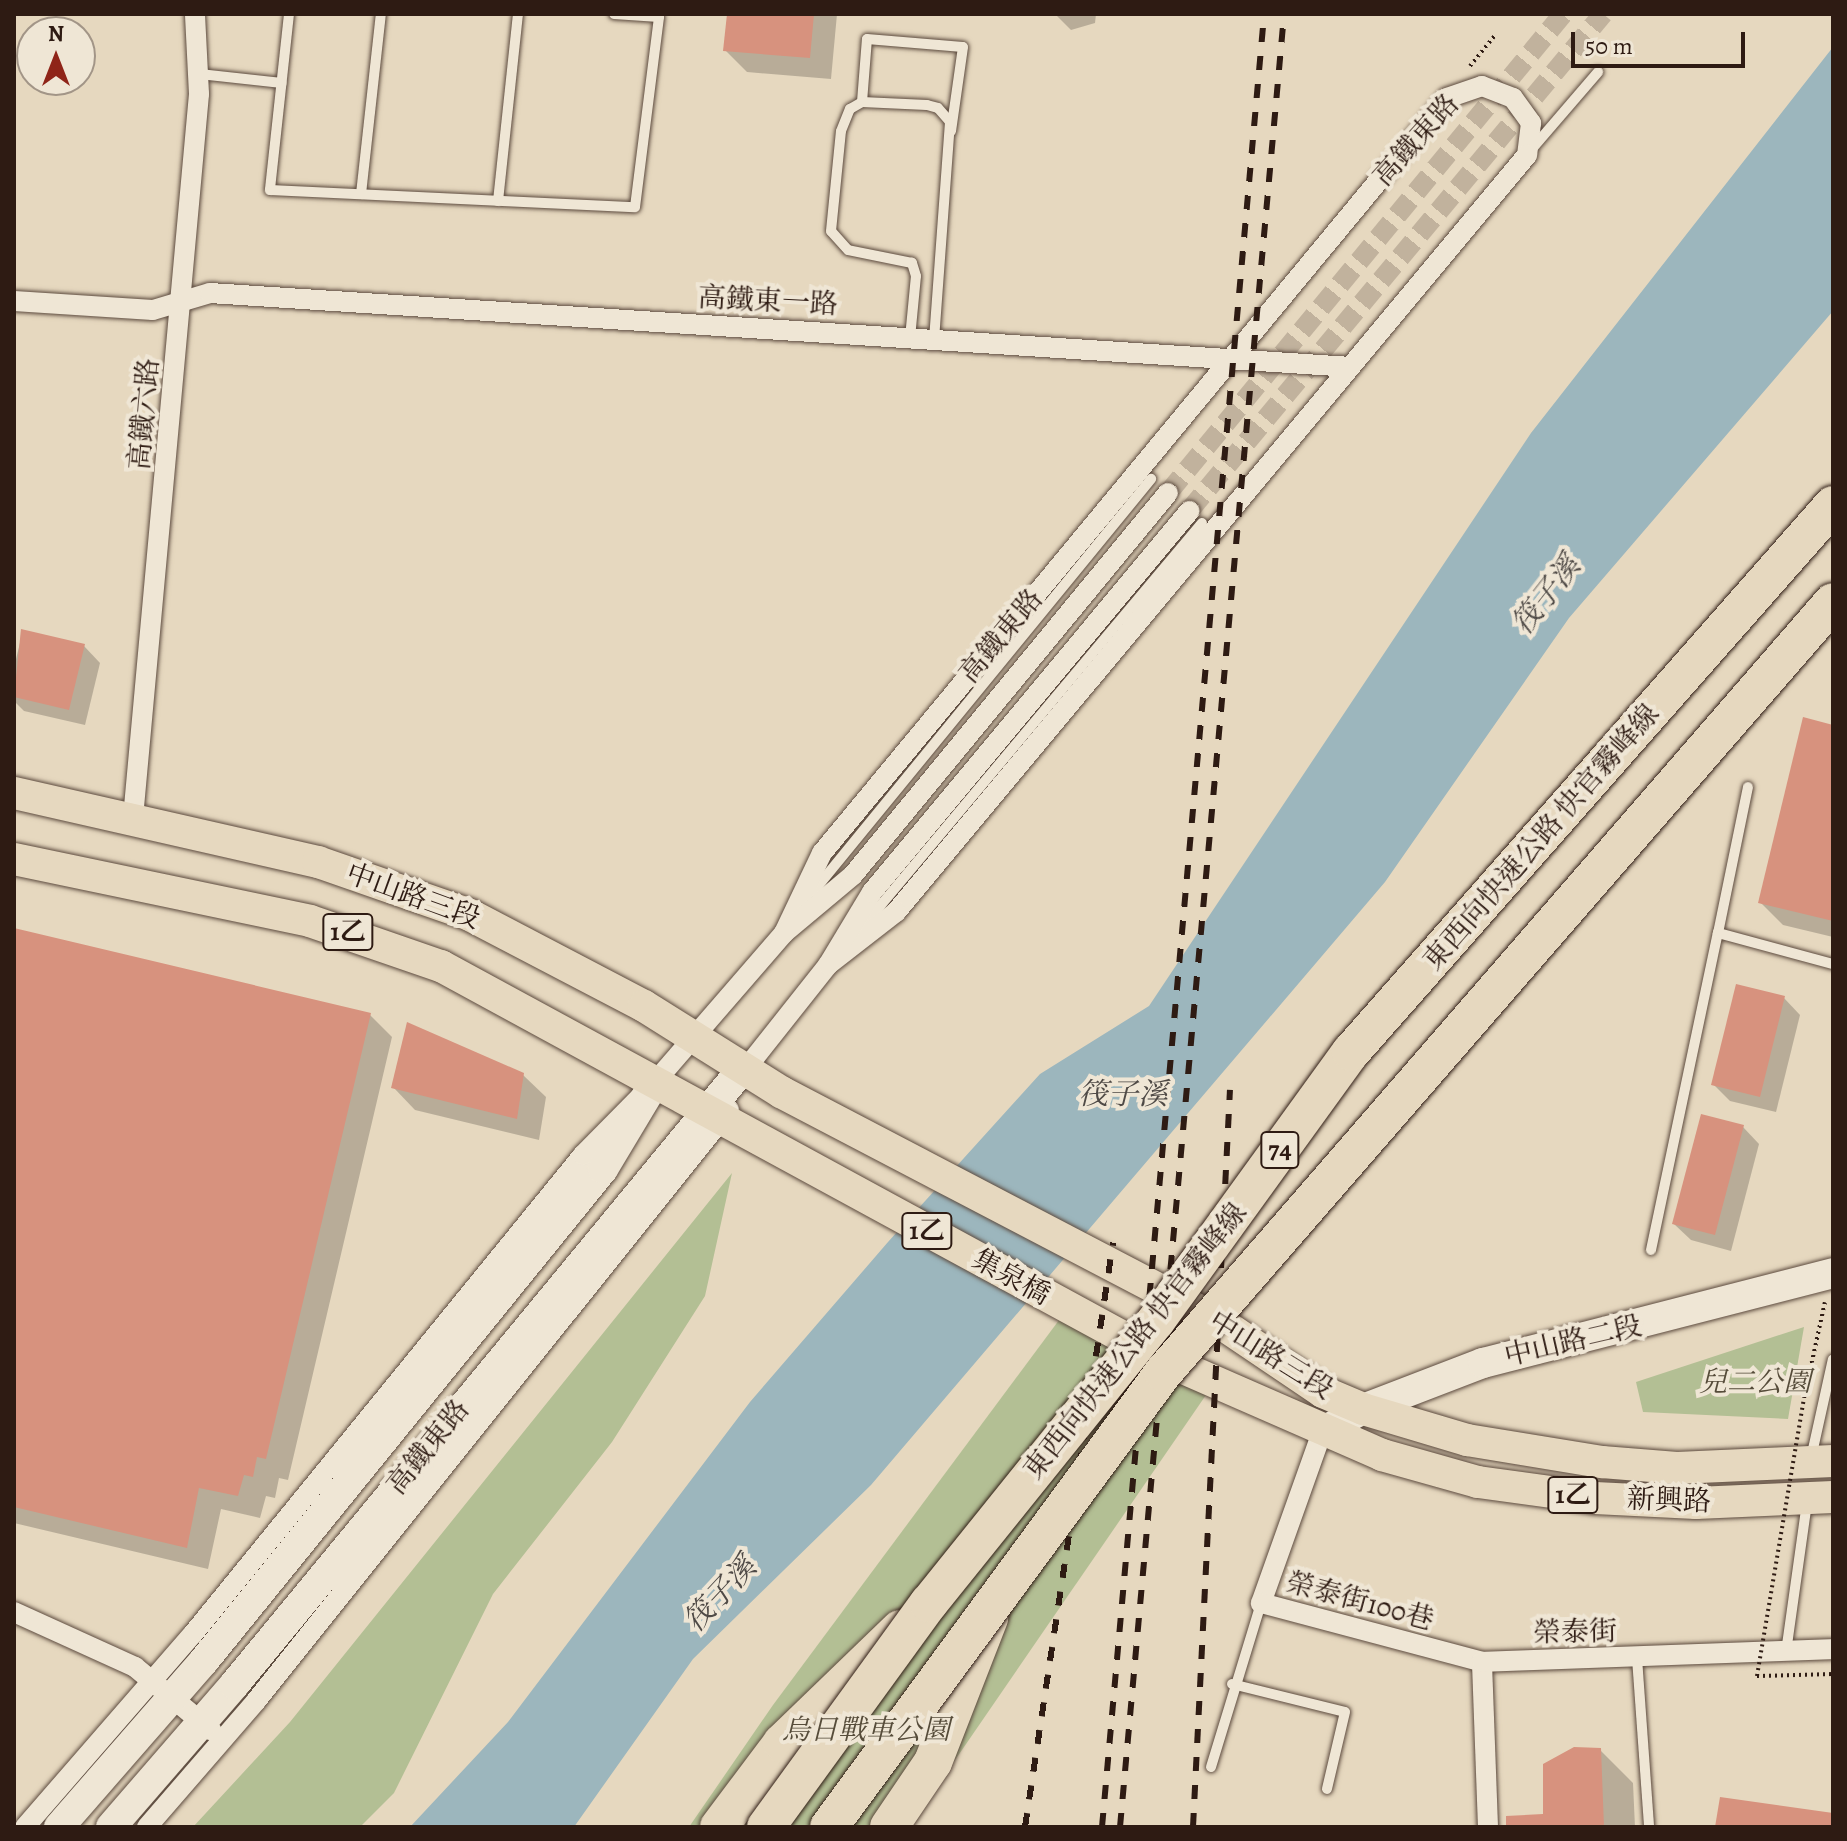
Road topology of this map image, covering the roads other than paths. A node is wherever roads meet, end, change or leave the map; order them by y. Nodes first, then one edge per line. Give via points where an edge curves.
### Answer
1 (195, 14) edge
2 (289, 14) edge
3 (381, 14) edge
4 (518, 14) edge
5 (614, 14) edge
6 (1598, 72) dead end
7 (200, 74) junction
8 (282, 83) junction
9 (862, 102) junction
10 (950, 133) junction
11 (1527, 155) junction
12 (361, 194) junction
13 (498, 201) junction
14 (14, 301) edge
15 (183, 302) junction
16 (910, 338) junction
17 (934, 339) junction
18 (1232, 357) junction
19 (1350, 367) junction
20 (1151, 479) dead end
21 (1168, 493) tunnel mouth
22 (1833, 505) edge
23 (1196, 517) tunnel mouth
24 (1833, 602) edge
25 (1748, 787) dead end
26 (14, 793) edge
27 (133, 818) junction
28 (14, 859) edge
29 (784, 933) junction
30 (1718, 933) junction
31 (1833, 964) edge
32 (828, 965) junction
33 (695, 1036) junction
34 (744, 1067) junction
35 (655, 1082) junction
36 (777, 1089) joint
37 (725, 1121) junction
38 (1651, 1250) dead end
39 (1833, 1273) edge
40 (1137, 1278) joint
41 (1110, 1331) joint
42 (1154, 1354) junction
43 (1833, 1359) edge
44 (1363, 1409) junction
45 (1322, 1432) junction
46 (1821, 1463) edge
47 (1820, 1499) edge
48 (929, 1603) junction
49 (1261, 1603) junction
50 (991, 1611) junction
51 (14, 1612) edge
52 (1833, 1649) edge
53 (1786, 1652) junction
54 (1637, 1658) junction
55 (1482, 1662) junction
56 (1232, 1684) junction
57 (163, 1690) junction
58 (213, 1732) junction
59 (1211, 1767) dead end
60 (1327, 1789) dead end
61 (25, 1827) edge
62 (59, 1827) edge
63 (111, 1827) edge
64 (147, 1827) edge
65 (719, 1827) edge
66 (766, 1827) edge
67 (783, 1827) edge
68 (811, 1827) edge
69 (829, 1827) edge
70 (889, 1827) edge
71 (1488, 1827) edge
72 (1649, 1827) edge

1 - 7 street, 高鐵六路
2 - 8 lane
3 - 12 lane
4 - 13 lane
5 - 13 lane via 659,17 635,207
6 - 11 lane
7 - 8 lane
7 - 15 street, 高鐵六路
8 - 12 lane via 270,190
9 - 10 lane via 938,108 946,113
9 - 10 lane via 867,39 963,47 956,121
9 - 16 lane via 850,109 841,131 831,231 848,250 912,263 916,276
10 - 17 lane
11 - 18 street, 高鐵東路 via 1531,123 1513,98 1482,86 1447,98
11 - 19 street, 高鐵東路
12 - 13 lane
14 - 15 street, 高鐵東一路 via 153,310
15 - 16 street, 高鐵東一路 via 210,293
15 - 27 street, 高鐵六路
16 - 17 street, 高鐵東一路
17 - 18 street, 高鐵東一路
18 - 19 street, 高鐵東一路
18 - 29 street, 高鐵東路 via 822,853
19 - 32 street, 高鐵東路 via 896,912
20 - 29 lane via 834,862
21 - 29 street, 高鐵東路 via 853,875
22 - 48 highway, 東西向快速公路 快官霧峰線 / 74, bridge via 1351,1052 1156,1321
23 - 32 street, 高鐵東路 via 872,892
24 - 50 highway, 東西向快速公路 快官霧峰線 / 74, bridge via 1163,1373
25 - 30 lane
26 - 27 main road, 中山路三段 / 1乙
27 - 33 main road, 中山路三段 / 1乙 via 318,862 414,892 545,950
28 - 35 main road, 中山路三段 / 1乙 via 234,903 366,937 511,1001
29 - 33 street, 高鐵東路
30 - 31 lane
30 - 38 lane
32 - 34 street, 高鐵東路
33 - 34 main road, 中山路三段 / 1乙
33 - 35 street, 高鐵東路
34 - 36 main road, 中山路三段 / 1乙
34 - 37 street, 高鐵東路
35 - 37 main road, 中山路三段 / 1乙
35 - 57 street, 高鐵東路 via 603,1169
36 - 40 main road, 集泉橋 / 1乙
37 - 41 main road, 集泉橋 / 1乙
37 - 58 street, 高鐵東路 via 635,1193
39 - 44 street, 中山路二段 via 1483,1363
40 - 44 main road, 中山路三段 / 1乙 via 1212,1317 1323,1392
41 - 42 main road, 中山路三段 / 1乙
42 - 45 main road, 中山路三段 / 1乙
42 - 67 street
42 - 68 street
43 - 46 lane
44 - 45 street, 中山路二段
44 - 46 main road, 新興路 / 1乙 via 1467,1440 1602,1462 1677,1468
45 - 47 main road, 新興路 / 1乙 via 1478,1482 1595,1498
45 - 49 street, 榮泰街100巷
47 - 53 lane
48 - 65 highway, 74, bridge via 819,1702
48 - 66 highway, 東西向快速公路 快官霧峰線 / 74, bridge
49 - 55 street, 榮泰街100巷
49 - 56 lane
50 - 69 highway, 東西向快速公路 快官霧峰線 / 74, bridge
50 - 70 highway, 74 via 933,1762
51 - 57 street via 135,1667
52 - 53 street, 榮泰街
53 - 54 street, 榮泰街
54 - 55 street, 榮泰街
54 - 72 lane
55 - 71 street
56 - 59 lane
56 - 60 lane via 1345,1712
57 - 58 street
57 - 61 street, 高鐵東路
57 - 62 street, 高鐵東路
58 - 63 street, 高鐵東路
58 - 64 street, 高鐵東路

